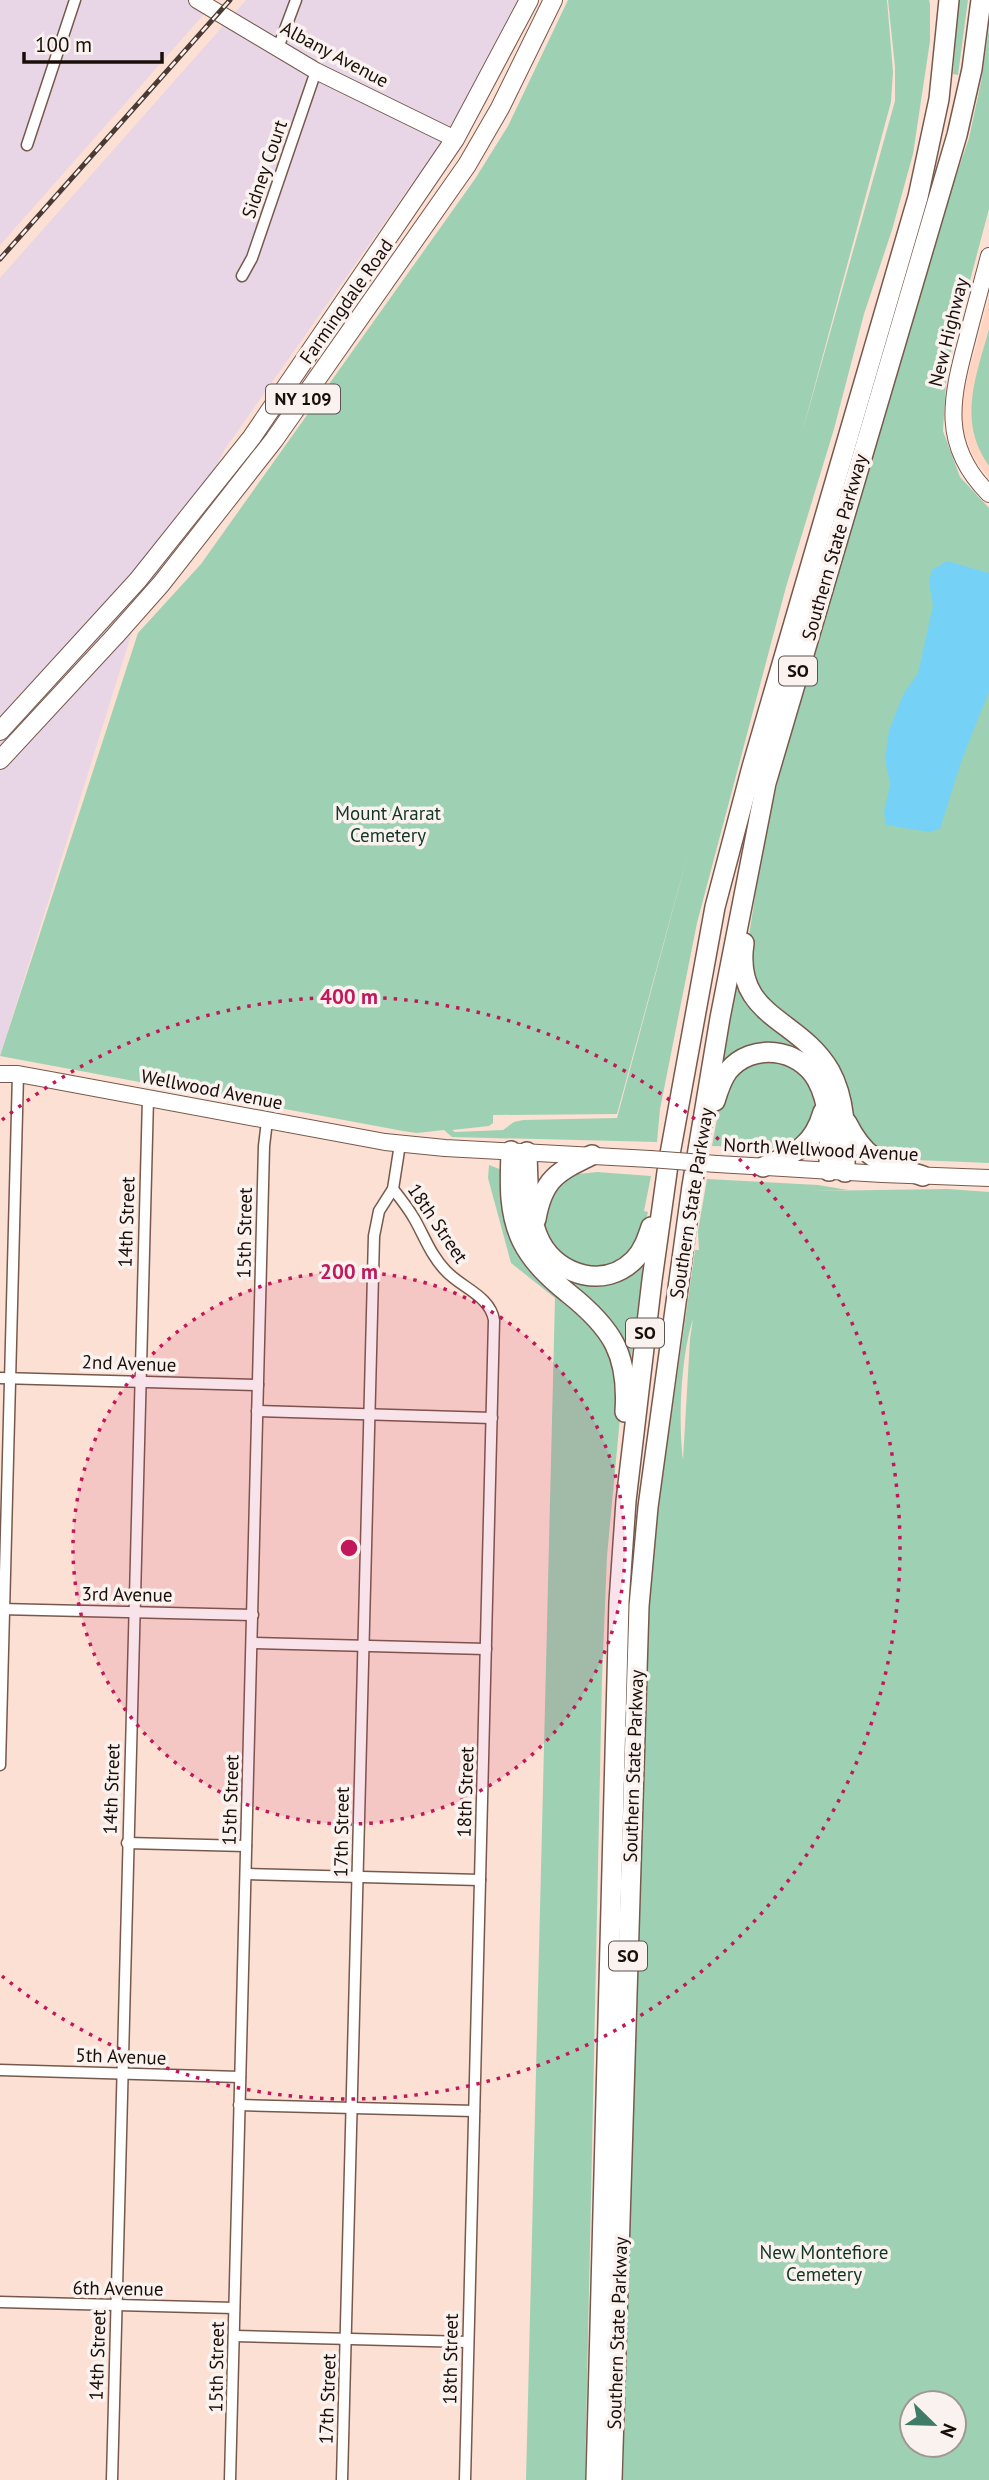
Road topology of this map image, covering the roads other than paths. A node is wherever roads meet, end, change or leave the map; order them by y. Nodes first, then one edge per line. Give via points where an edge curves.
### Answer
1 (75, 0) edge
2 (197, 0) edge
3 (296, 0) edge
4 (529, 0) edge
5 (552, 0) edge
6 (936, 0) edge
7 (948, 0) edge
8 (983, 0) edge
9 (278, 48) junction
10 (943, 66) junction
11 (316, 71) junction
12 (455, 139) junction
13 (27, 145) dead end
14 (989, 256) edge
15 (242, 276) dead end
16 (383, 286) junction
17 (989, 494) edge
18 (0, 731) edge
19 (0, 760) edge
20 (743, 890) junction
21 (0, 1066) edge
22 (0, 1074) edge
23 (18, 1074) junction
24 (148, 1098) junction
25 (825, 1104) junction
26 (844, 1116) junction
27 (267, 1121) junction
28 (400, 1144) junction
29 (519, 1152) junction
30 (592, 1156) junction
31 (659, 1162) junction
32 (764, 1167) junction
33 (837, 1172) junction
34 (923, 1176) junction
35 (989, 1178) edge
36 (692, 1186) junction
37 (393, 1189) junction
38 (535, 1227) junction
39 (4, 1378) edge
40 (139, 1381) junction
41 (258, 1385) junction
42 (257, 1411) junction
43 (369, 1415) junction
44 (492, 1418) junction
45 (626, 1501) junction
46 (2, 1609) edge
47 (134, 1612) junction
48 (253, 1615) junction
49 (252, 1643) junction
50 (363, 1645) junction
51 (486, 1648) junction
52 (0, 1765) edge
53 (127, 1843) junction
54 (246, 1846) junction
55 (246, 1874) junction
56 (358, 1877) junction
57 (480, 1880) junction
58 (0, 2070) edge
59 (122, 2074) junction
60 (240, 2077) junction
61 (239, 2105) junction
62 (351, 2108) junction
63 (474, 2111) junction
64 (0, 2302) edge
65 (116, 2305) junction
66 (234, 2308) junction
67 (234, 2336) junction
68 (346, 2339) junction
69 (468, 2342) junction
70 (111, 2480) edge
71 (230, 2480) edge
72 (342, 2480) edge
73 (465, 2480) edge
74 (596, 2480) edge
75 (612, 2480) edge

1 - 13 street
2 - 9 main road, Albany Avenue
3 - 9 street
4 - 12 main road, Farmingdale Road / NY 109
5 - 16 main road, Farmingdale Road / NY 109 via 485,136
6 - 10 highway
7 - 10 highway, Southern State Parkway / SO
8 - 20 highway, Southern State Parkway / SO via 951,156 766,783
9 - 11 main road, Albany Avenue
10 - 31 highway, Southern State Parkway / SO via 918,197 751,767
11 - 12 main road, Albany Avenue
11 - 15 street, Sidney Court
12 - 16 main road via 463,151 393,260
12 - 18 main road, Farmingdale Road / NY 109 via 226,471 119,602
14 - 17 main road, New Highway via 952,405 959,448
16 - 19 main road, Farmingdale Road / NY 109 via 183,558
20 - 26 highway via 742,960 747,988 821,1058 835,1081
20 - 36 highway, Southern State Parkway / SO
21 - 23 main road
22 - 23 main road
23 - 24 main road, Wellwood Avenue
23 - 39 street
24 - 27 main road, Wellwood Avenue
24 - 40 street, 14th Street
25 - 32 highway via 808,1142
25 - 33 highway
25 - 36 highway via 813,1073 792,1057 768,1052 742,1059 729,1070 720,1088
26 - 33 highway
26 - 34 highway via 856,1142 867,1153
27 - 28 main road, Wellwood Avenue
27 - 41 street, 15th Street
28 - 29 main road, North Wellwood Avenue
28 - 37 street, 18th Street
29 - 30 main road, North Wellwood Avenue
29 - 38 highway
29 - 45 highway via 512,1208 524,1245 541,1270 596,1316 609,1333 624,1372
30 - 31 main road, North Wellwood Avenue
30 - 38 highway via 559,1172 547,1184
31 - 32 main road, North Wellwood Avenue, bridge
31 - 38 highway via 645,1244 619,1271 590,1276 566,1269 546,1251
31 - 45 highway, Southern State Parkway / SO via 652,1280
32 - 33 main road, North Wellwood Avenue
33 - 34 main road, North Wellwood Avenue
34 - 35 main road, North Wellwood Avenue
36 - 75 highway, Southern State Parkway / SO via 640,1581
37 - 43 street, 17th Street via 374,1230
37 - 44 street, 18th Street via 441,1266 492,1311
39 - 40 street, 2nd Avenue
39 - 46 street
40 - 41 street, 2nd Avenue
40 - 47 street, 14th Street
41 - 42 street, 15th Street
42 - 43 street
42 - 48 street, 15th Street
43 - 44 street
43 - 50 street, 17th Street
44 - 51 street, 18th Street
45 - 74 highway, Southern State Parkway / SO via 617,1651
46 - 47 street, 3rd Avenue
46 - 52 street
47 - 48 street, 3rd Avenue
47 - 53 street, 14th Street
48 - 49 street, 15th Street
49 - 50 street
49 - 54 street, 15th Street
50 - 51 street
50 - 56 street, 17th Street
51 - 57 street, 18th Street
53 - 54 street
53 - 59 street, 14th Street
54 - 55 street, 15th Street
55 - 56 street
55 - 60 street, 15th Street
56 - 57 street
56 - 62 street, 17th Street
57 - 63 street, 18th Street
58 - 59 street, 5th Avenue
59 - 60 street, 5th Avenue
59 - 65 street, 14th Street
60 - 61 street, 15th Street
61 - 62 street
61 - 66 street, 15th Street
62 - 63 street
62 - 68 street, 17th Street
63 - 69 street, 18th Street
64 - 65 street, 6th Avenue
65 - 66 street, 6th Avenue
65 - 70 street, 14th Street
66 - 67 street, 15th Street
67 - 68 street
67 - 71 street, 15th Street
68 - 69 street
68 - 72 street, 17th Street
69 - 73 street, 18th Street

